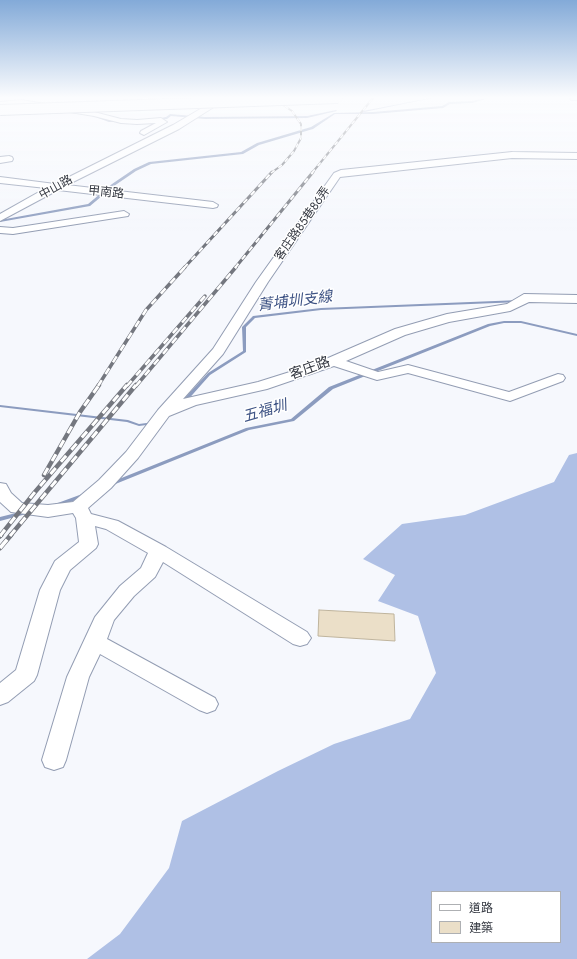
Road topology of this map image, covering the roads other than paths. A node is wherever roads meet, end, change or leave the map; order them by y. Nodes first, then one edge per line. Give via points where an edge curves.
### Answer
1 (133, 143) edge
2 (144, 143) edge
3 (136, 144) joint
4 (577, 156) edge
5 (113, 158) junction
6 (0, 180) edge
7 (14, 182) junction
8 (0, 185) edge
9 (56, 187) junction
10 (212, 204) dead end
11 (124, 214) dead end
12 (0, 218) edge
13 (0, 230) edge
14 (577, 298) edge
15 (333, 361) junction
16 (558, 378) dead end
17 (163, 413) junction
18 (0, 488) edge
19 (82, 512) junction
20 (159, 551) junction
21 (300, 638) dead end
22 (95, 642) junction
23 (0, 696) edge
24 (208, 704) dead end
25 (54, 760) dead end

1 - 3 street
2 - 5 street
3 - 5 street
4 - 17 street, 客庄路85巷86弄 via 512,156 337,175 262,282 218,351
5 - 9 street, 中山路
6 - 7 street, 甲南路
7 - 8 street
7 - 9 street, 甲南路
9 - 10 street, 甲南路
9 - 12 street, 中山路
11 - 13 street via 13,231
14 - 15 street, 客庄路 via 524,298 510,307 447,318 400,332
15 - 16 street via 377,376 408,369 510,396
15 - 17 street, 客庄路 via 262,386 192,401
17 - 19 street via 132,455
18 - 19 street via 4,496 17,508
19 - 20 street
19 - 23 street via 89,544 62,566 50,590 26,674
20 - 21 street
20 - 22 street via 148,572 126,592 105,617
22 - 24 street
22 - 25 street via 78,677

